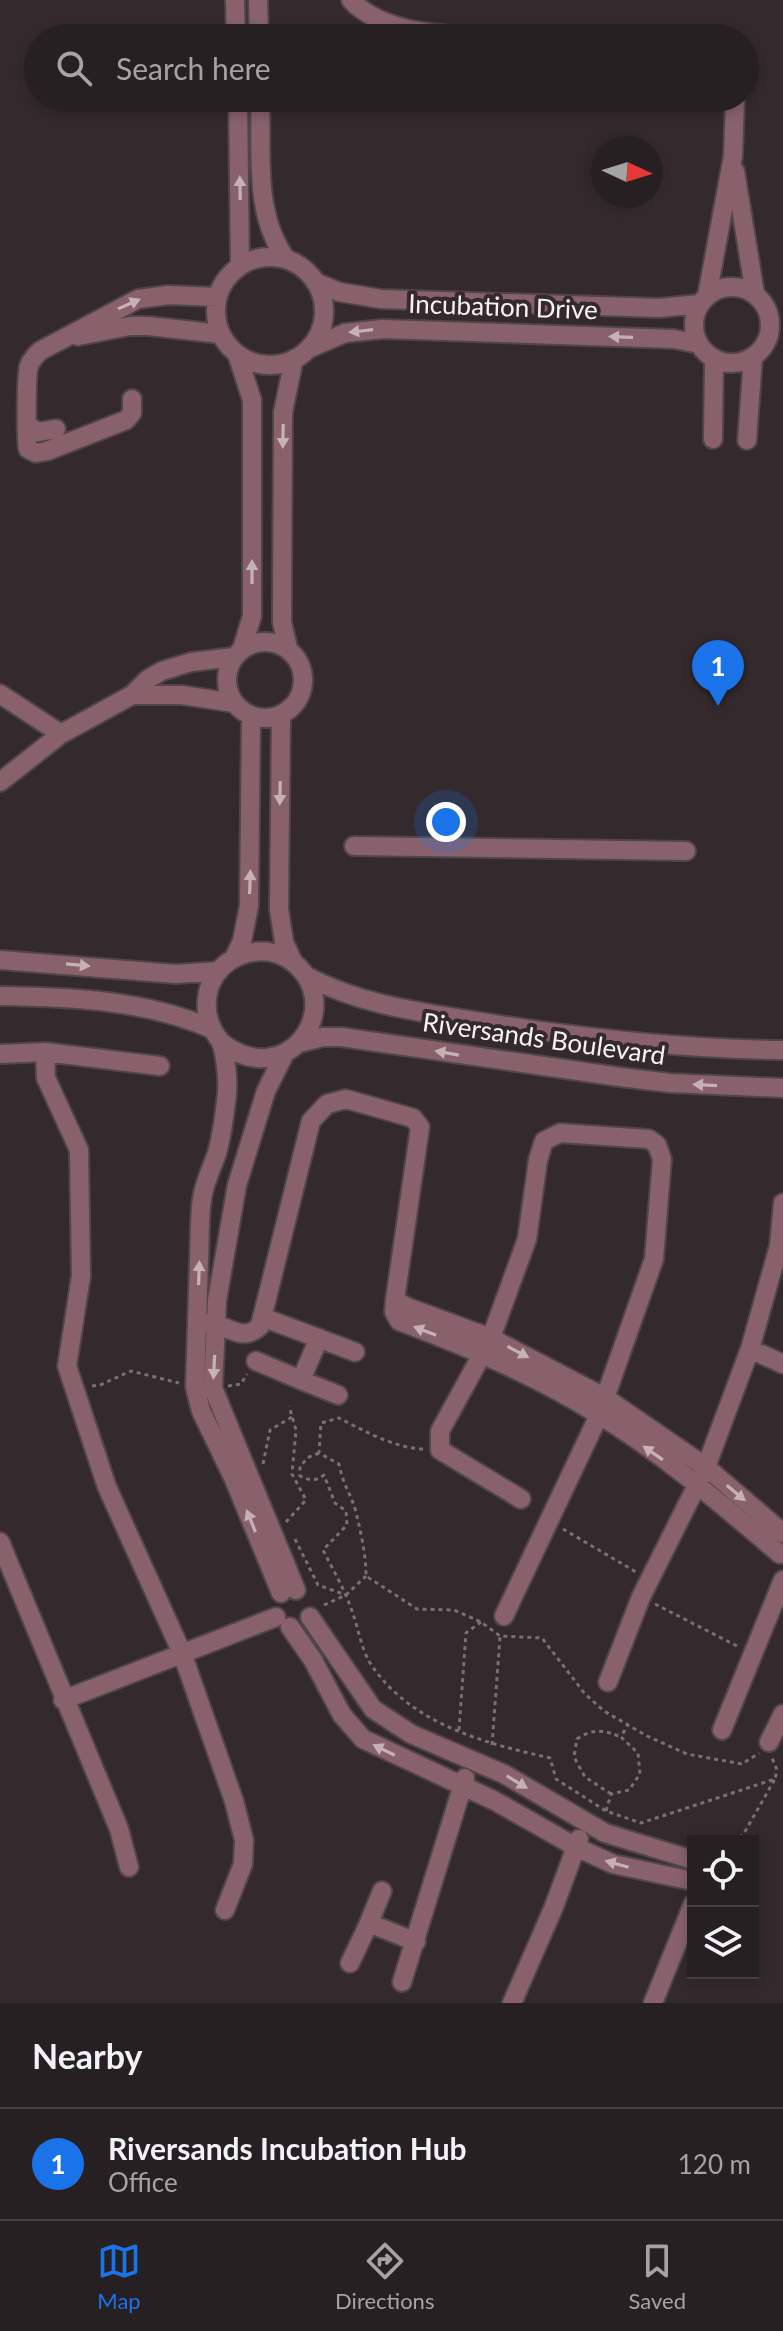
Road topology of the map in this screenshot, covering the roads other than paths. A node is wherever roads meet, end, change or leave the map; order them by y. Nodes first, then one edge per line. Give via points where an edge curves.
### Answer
1 (235, 0) edge
2 (258, 0) edge
3 (351, 0) edge
4 (236, 24) edge
5 (259, 24) edge
6 (389, 24) edge
7 (238, 112) edge
8 (260, 112) edge
9 (735, 112) edge
10 (733, 156) junction
11 (286, 259) junction
12 (240, 266) junction
13 (315, 282) junction
14 (218, 297) junction
15 (759, 298) junction
16 (703, 300) junction
17 (783, 306) edge
18 (221, 334) junction
19 (60, 340) junction
20 (783, 342) edge
21 (699, 344) junction
22 (237, 354) junction
23 (301, 354) junction
24 (757, 354) junction
25 (714, 359) junction
26 (132, 399) dead end
27 (28, 425) junction
28 (56, 429) dead end
29 (713, 439) dead end
30 (747, 440) dead end
31 (288, 648) junction
32 (238, 653) junction
33 (0, 694) edge
34 (132, 695) junction
35 (234, 703) junction
36 (281, 715) junction
37 (251, 716) junction
38 (61, 734) junction
39 (0, 782) edge
40 (354, 846) dead end
41 (686, 851) dead end
42 (234, 958) junction
43 (0, 960) edge
44 (299, 969) junction
45 (219, 971) junction
46 (0, 996) edge
47 (217, 1036) junction
48 (292, 1048) junction
49 (783, 1050) edge
50 (45, 1052) junction
51 (0, 1054) edge
52 (160, 1066) dead end
53 (783, 1088) edge
54 (209, 1174) junction
55 (237, 1185) junction
56 (783, 1203) edge
57 (262, 1317) junction
58 (206, 1323) junction
59 (319, 1338) junction
60 (487, 1346) junction
61 (750, 1349) junction
62 (355, 1352) dead end
63 (256, 1361) road end
64 (783, 1364) edge
65 (301, 1380) junction
66 (338, 1395) dead end
67 (602, 1406) junction
68 (702, 1476) junction
69 (521, 1499) dead end
70 (783, 1533) edge
71 (0, 1542) edge
72 (782, 1554) edge
73 (783, 1580) edge
74 (289, 1592) junction
75 (311, 1614) junction
76 (504, 1616) road end
77 (283, 1622) junction
78 (182, 1653) junction
79 (608, 1682) dead end
80 (63, 1700) junction
81 (783, 1714) edge
82 (722, 1730) dead end
83 (769, 1742) dead end
84 (470, 1761) junction
85 (462, 1787) junction
86 (584, 1821) junction
87 (576, 1847) junction
88 (687, 1858) edge
89 (129, 1867) dead end
90 (687, 1880) edge
91 (382, 1891) dead end
92 (692, 1907) edge
93 (225, 1910) dead end
94 (369, 1923) junction
95 (416, 1942) junction
96 (350, 1963) dead end
97 (402, 1982) dead end
98 (655, 2002) edge
99 (512, 2003) edge

1 - 4 street
2 - 5 street
3 - 6 street
12 -> 7 street
8 - 11 street via 263,208
9 - 10 street
10 - 15 street
10 - 16 street
11 - 12 street via 255,259
11 - 13 street
12 - 14 street
13 - 16 street, Incubation Drive via 381,299 659,308
13 - 23 street via 323,316 319,334
14 - 18 street
19 -> 14 street via 138,299
15 - 16 street via 736,286
15 - 17 street
15 - 24 street via 768,312 770,332
16 - 21 street via 694,324
18 - 19 street via 139,326
18 - 22 street
19 - 27 street via 29,365
20 - 24 street
21 -> 23 street, Incubation Drive via 383,329 345,333
21 - 25 street
22 - 23 street via 265,365
32 -> 22 street via 252,616 252,400
23 -> 31 street via 287,388 283,435 282,622
24 - 25 street via 734,363
24 - 30 street
25 - 29 street
26 - 27 street via 126,420 40,453 26,444
27 - 28 street via 41,433
31 - 32 street via 265,641
31 - 36 street via 297,658 303,684 300,697
32 - 34 street via 176,666 148,679
32 - 35 street via 226,680
33 - 38 street
34 - 35 street
34 - 38 street
35 - 37 street
36 - 37 street
36 -> 44 street via 279,909 284,942
42 -> 37 street via 249,906
38 - 39 street
40 - 41 street
42 - 44 street via 264,951
42 - 45 street
43 -> 45 street via 176,974
44 - 48 street via 312,993 314,1011 309,1028
44 - 49 street, Riversands Boulevard via 347,996 392,1008 669,1046
45 - 47 street via 207,999
46 - 47 street via 156,1009
47 - 48 street via 251,1059 269,1059
47 - 54 street via 228,1090
53 -> 48 street, Riversands Boulevard via 670,1083 341,1037
48 - 55 street via 266,1091
50 - 51 street
50 - 52 street
50 - 78 street via 46,1078 79,1150 81,1276 67,1366 107,1487
54 - 55 street
58 -> 54 street via 202,1198
55 - 58 street via 217,1300
56 - 61 street via 779,1246
57 - 58 street via 260,1326 243,1335
57 - 59 street
57 - 60 street via 311,1121 327,1104 346,1099 413,1118 420,1127 395,1300
58 - 74 street via 201,1411
59 - 62 street
59 - 65 street
60 - 67 street
60 - 67 street via 527,1239 544,1141 560,1133 649,1139 662,1159 654,1259
60 - 69 street via 440,1431 440,1450
61 - 64 street
61 - 68 street
63 - 65 street
65 - 66 street
67 - 68 street
67 - 76 street
68 -> 70 street
68 - 72 street
68 - 79 street via 641,1597
71 - 80 street
73 - 82 street
74 - 75 street via 310,1600
74 - 77 street via 274,1605
75 - 77 street via 301,1625
75 - 84 street via 373,1709 411,1734
77 - 78 street
85 -> 77 street via 363,1739
78 - 80 street
78 - 93 street via 244,1840 243,1864
80 - 89 street via 119,1829
81 - 83 street
84 - 85 street
84 -> 86 street via 504,1774
85 - 87 street
85 - 95 street
86 - 87 street
86 - 88 street via 605,1833
90 -> 87 street via 613,1864
87 - 99 street
91 - 94 street
92 - 98 street
94 - 95 street
94 - 96 street
95 - 97 street

